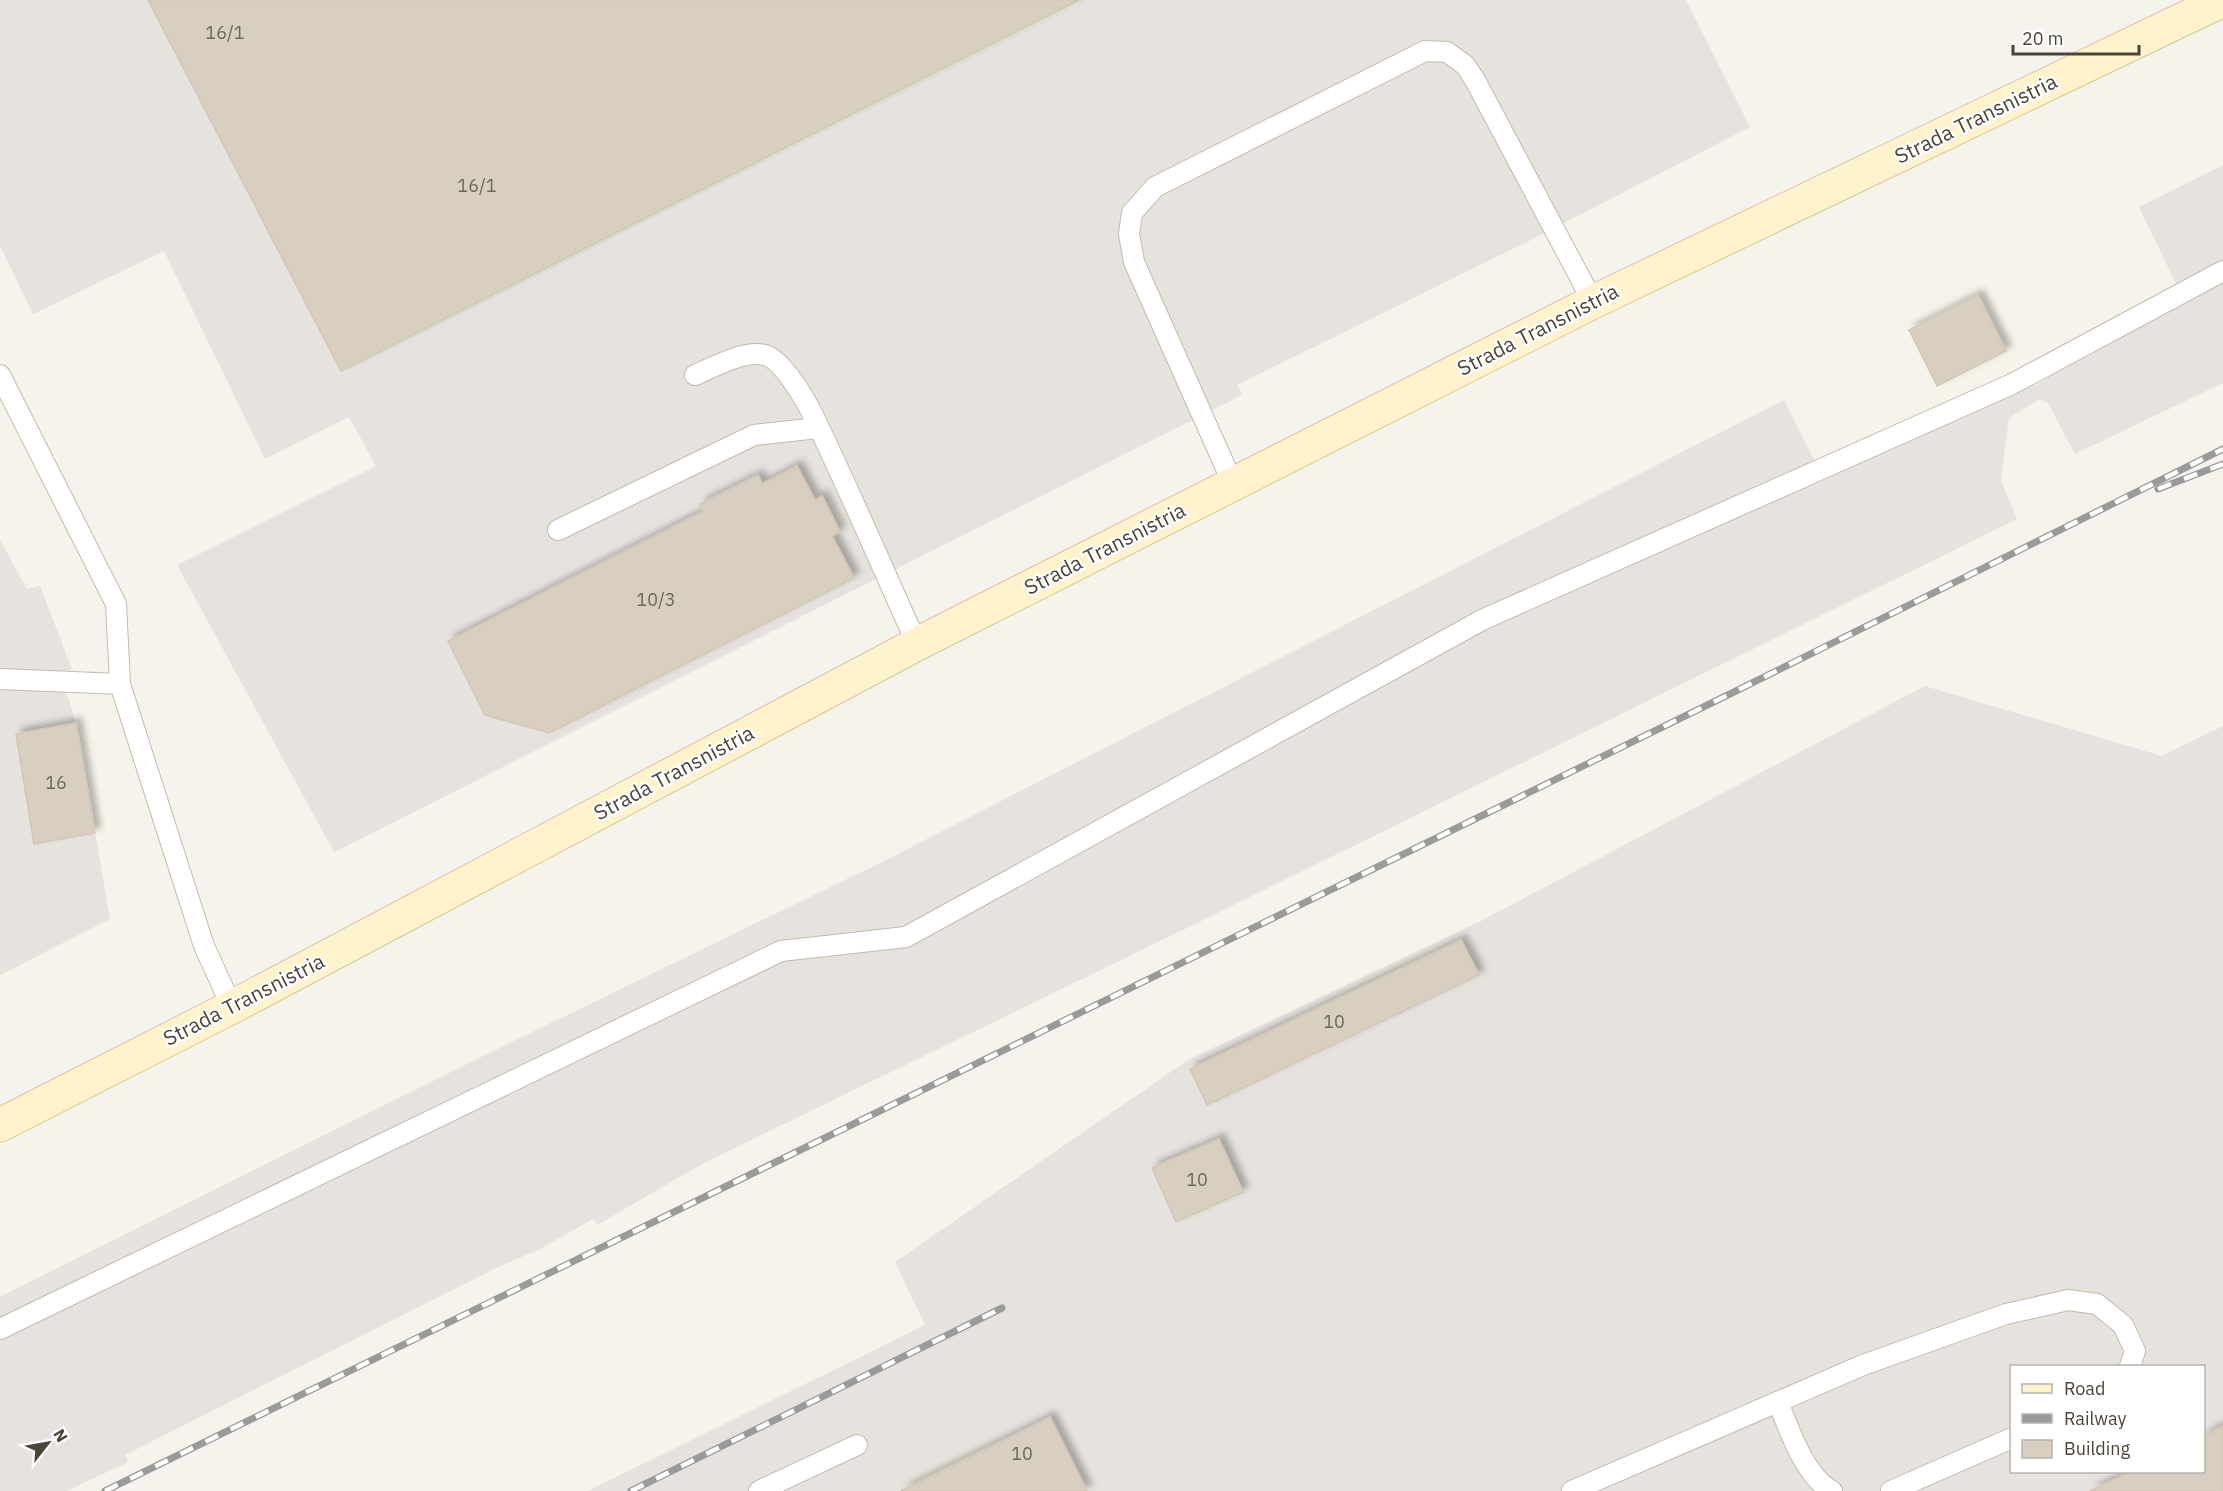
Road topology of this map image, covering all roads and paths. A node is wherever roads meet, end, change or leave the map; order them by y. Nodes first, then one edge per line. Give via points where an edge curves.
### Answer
1 (2223, 0) edge
2 (2223, 271) edge
3 (1593, 302) junction
4 (0, 375) edge
5 (695, 375) dead end
6 (818, 428) junction
7 (1233, 484) junction
8 (558, 531) dead end
9 (917, 644) junction
10 (0, 679) edge
11 (120, 684) junction
12 (232, 1007) junction
13 (0, 1125) edge
14 (0, 1329) edge
15 (2130, 1365) edge
16 (1778, 1402) junction
17 (2010, 1439) edge
18 (857, 1445) dead end
19 (759, 1491) edge
20 (1572, 1491) edge
21 (1832, 1491) edge
22 (1891, 1491) edge

1 - 3 street, Strada Transnistria
2 - 14 lane via 2012,384 1482,620 906,937 781,951
3 - 7 street, Strada Transnistria
3 - 7 lane via 1475,80 1465,65 1448,52 1425,51 1155,187 1132,213 1129,234 1134,262
4 - 11 lane via 116,604
5 - 6 lane via 738,357 764,355 786,372
6 - 8 lane via 754,435
6 - 9 lane
7 - 9 street, Strada Transnistria
9 - 12 street, Strada Transnistria
10 - 11 lane
11 - 12 lane via 204,946
12 - 13 street, Strada Transnistria
15 - 16 lane via 2134,1351 2123,1324 2097,1304 2068,1300 2006,1314 1863,1365
16 - 20 lane
16 - 21 lane via 1809,1468
17 - 22 lane
18 - 19 lane

